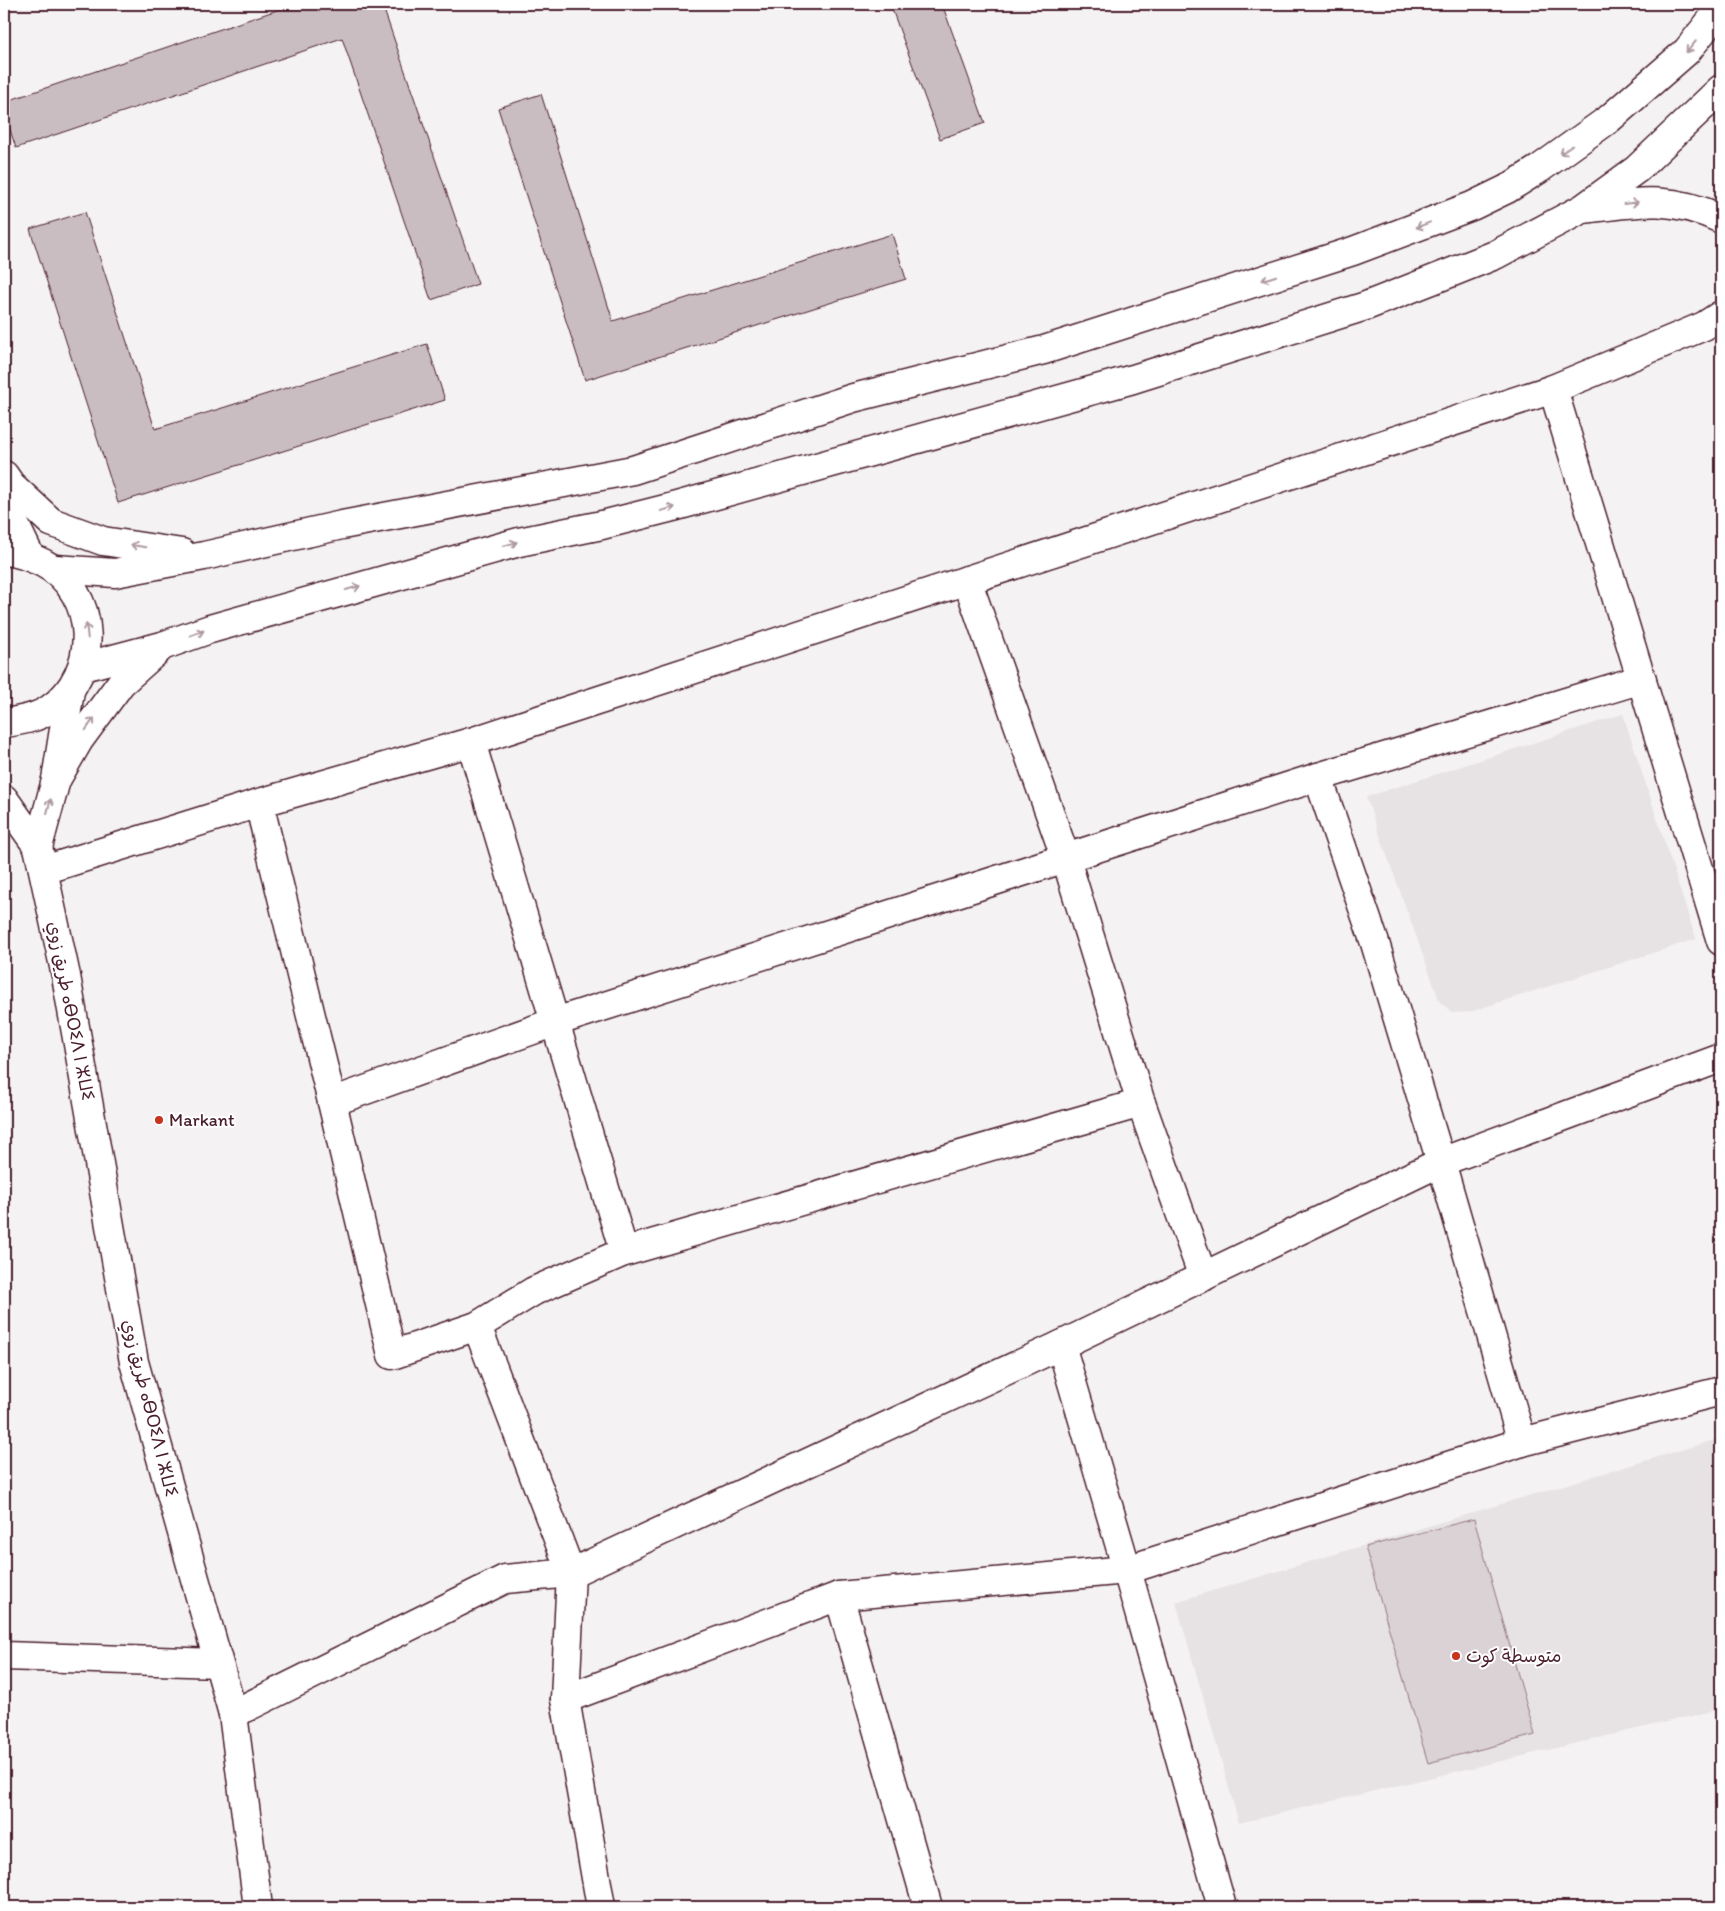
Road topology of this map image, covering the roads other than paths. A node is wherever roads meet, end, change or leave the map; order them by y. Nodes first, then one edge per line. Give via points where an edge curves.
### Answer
1 (1721, 8) edge
2 (1721, 89) edge
3 (1582, 209) junction
4 (1721, 219) edge
5 (1721, 315) edge
6 (1554, 389) junction
7 (4, 475) edge
8 (4, 502) edge
9 (4, 551) edge
10 (30, 556) junction
11 (204, 556) junction
12 (55, 569) junction
13 (967, 580) junction
14 (162, 646) junction
15 (83, 666) junction
16 (1642, 679) junction
17 (70, 691) junction
18 (4, 723) edge
19 (471, 742) junction
20 (1318, 777) junction
21 (56, 780) junction
22 (4, 799) edge
23 (259, 804) junction
24 (41, 859) junction
25 (1066, 859) junction
26 (1721, 941) edge
27 (555, 1022) junction
28 (1721, 1058) edge
29 (332, 1102) junction
30 (1141, 1103) junction
31 (1441, 1162) junction
32 (624, 1252) junction
33 (1203, 1278) junction
34 (477, 1326) junction
35 (1062, 1345) junction
36 (1721, 1390) edge
37 (1522, 1442) junction
38 (1127, 1570) junction
39 (571, 1573) junction
40 (839, 1596) junction
41 (4, 1656) edge
42 (218, 1663) junction
43 (566, 1699) junction
44 (233, 1714) junction
45 (258, 1907) edge
46 (601, 1907) edge
47 (928, 1907) edge
48 (1222, 1907) edge

1 -> 11 main road via 1687,52 1609,119 1539,169 1472,206 1353,251 1044,350 853,398 633,470 342,525
2 - 3 main road via 1637,169
3 -> 4 main road via 1648,201 1677,204
14 -> 3 main road via 210,629 424,568 519,542 673,508 1152,373 1366,306 1495,255
5 - 6 main road via 1704,326
6 - 13 main road
6 - 16 main road
11 -> 7 main road via 104,541 51,522 10,485
8 - 10 main road
9 - 10 main road
10 - 12 main road
11 - 12 main road via 115,573
15 -> 12 main road via 88,640 85,613 73,589
13 - 19 main road
13 - 25 main road
14 - 15 main road
21 -> 14 main road via 79,740 121,683
15 - 17 main road
16 - 20 main road
16 - 26 main road
17 - 18 main road via 50,709 25,721
17 - 21 main road
19 - 23 main road
19 - 27 main road
20 - 25 main road
20 - 31 main road via 1375,944
24 -> 21 main road
22 - 24 main road
23 - 24 main road
23 - 29 main road
24 - 42 main road, طريق زوي ⴰⴱⵔⵉⴷ ⵏ ⵣⵡⵉ via 66,976 134,1362
25 - 27 main road
25 - 30 main road
27 - 29 main road
27 - 32 main road
28 - 31 main road
29 - 34 main road via 392,1355
30 - 32 main road
30 - 33 main road
31 - 33 main road
31 - 37 main road
32 - 34 main road via 534,1291
33 - 35 main road
34 - 39 main road
35 - 38 main road
35 - 39 main road
36 - 37 main road
37 - 38 main road
38 - 40 main road
38 - 48 main road
39 - 43 main road
39 - 44 main road via 505,1579
40 - 43 main road
40 - 47 main road
41 - 42 main road
42 - 44 main road, طريق زوي ⴰⴱⵔⵉⴷ ⵏ ⵣⵡⵉ
43 - 46 main road
44 - 45 main road, طريق زوي ⴰⴱⵔⵉⴷ ⵏ ⵣⵡⵉ

